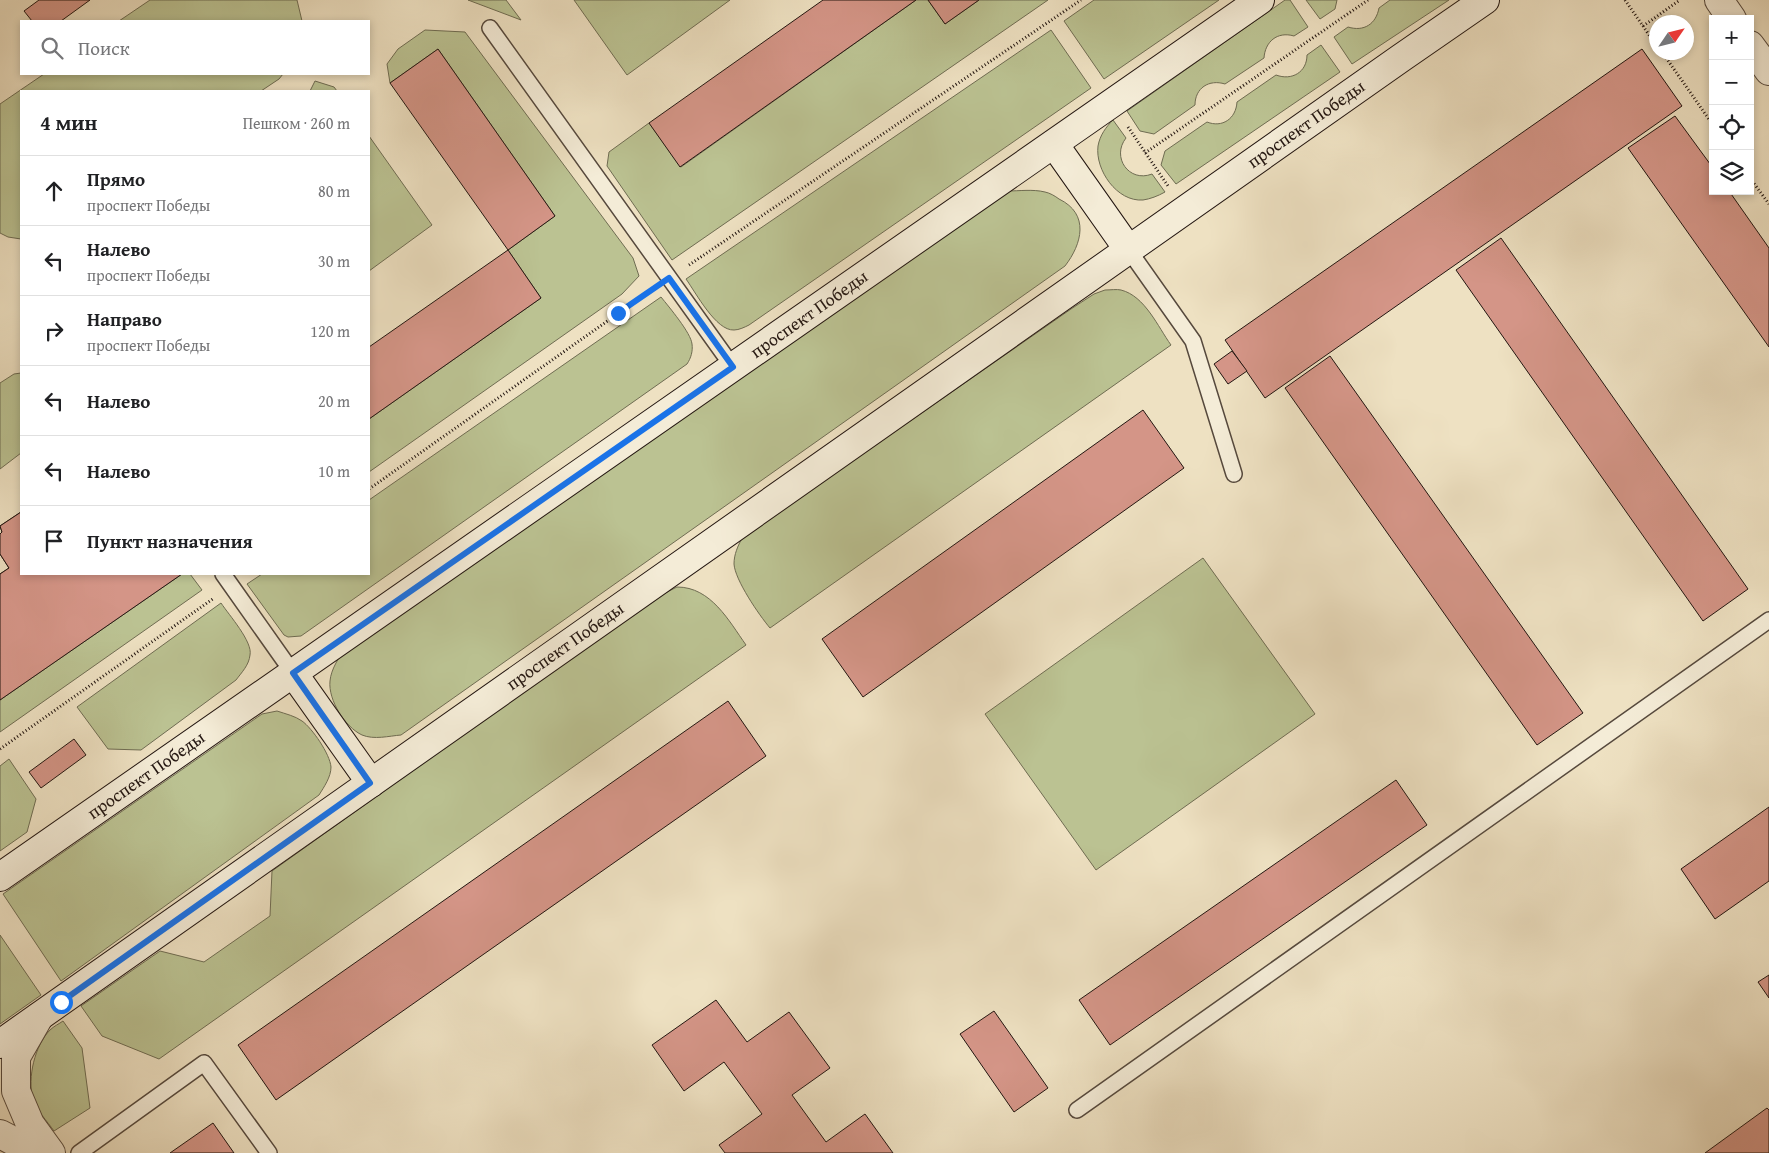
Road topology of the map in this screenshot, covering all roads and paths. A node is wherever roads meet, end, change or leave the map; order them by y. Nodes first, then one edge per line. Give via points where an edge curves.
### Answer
1 (1080, 0) edge
2 (1260, 0) edge
3 (1368, 0) edge
4 (1485, 0) edge
5 (1624, 0) edge
6 (1680, 0) edge
7 (1719, 0) edge
8 (1729, 15) edge
9 (1643, 26) junction
10 (490, 28) dead end
11 (1649, 35) edge
12 (1754, 50) edge
13 (1668, 60) edge
14 (1769, 71) edge
15 (1709, 119) edge
16 (1125, 123) dead end
17 (1054, 144) junction
18 (1145, 152) junction
19 (1754, 183) edge
20 (1170, 189) dead end
21 (1769, 204) edge
22 (1128, 250) junction
23 (669, 278) junction
24 (733, 367) junction
25 (1234, 474) dead end
26 (370, 488) edge
27 (227, 580) edge
28 (1769, 620) edge
29 (293, 673) junction
30 (0, 749) edge
31 (370, 783) junction
32 (0, 877) edge
33 (39, 1017) junction
34 (0, 1044) edge
35 (1077, 1110) dead end
36 (0, 1134) edge
37 (36, 1153) edge
38 (51, 1153) edge
39 (78, 1153) edge
40 (269, 1153) edge

1 - 23 path
2 - 17 main road, проспект Победы
3 - 18 path
4 - 22 main road, проспект Победы
5 - 9 path
6 - 9 path
7 - 8 main road
9 - 11 path
10 - 23 lane
12 - 14 main road
13 - 15 path
16 - 18 path
17 - 22 main road
17 - 24 main road, проспект Победы
18 - 20 path
19 - 21 path
22 - 25 lane via 1192,341
22 - 31 main road, проспект Победы
23 - 24 lane
23 - 26 path
24 - 29 main road, проспект Победы
27 - 29 lane
27 - 30 path
28 - 35 lane
29 - 31 main road
29 - 32 main road, проспект Победы
31 - 33 main road, проспект Победы
33 - 34 main road, проспект Победы
33 - 38 main road via 16,1057 16,1091 30,1124
36 - 37 main road
39 - 40 lane via 204,1063

